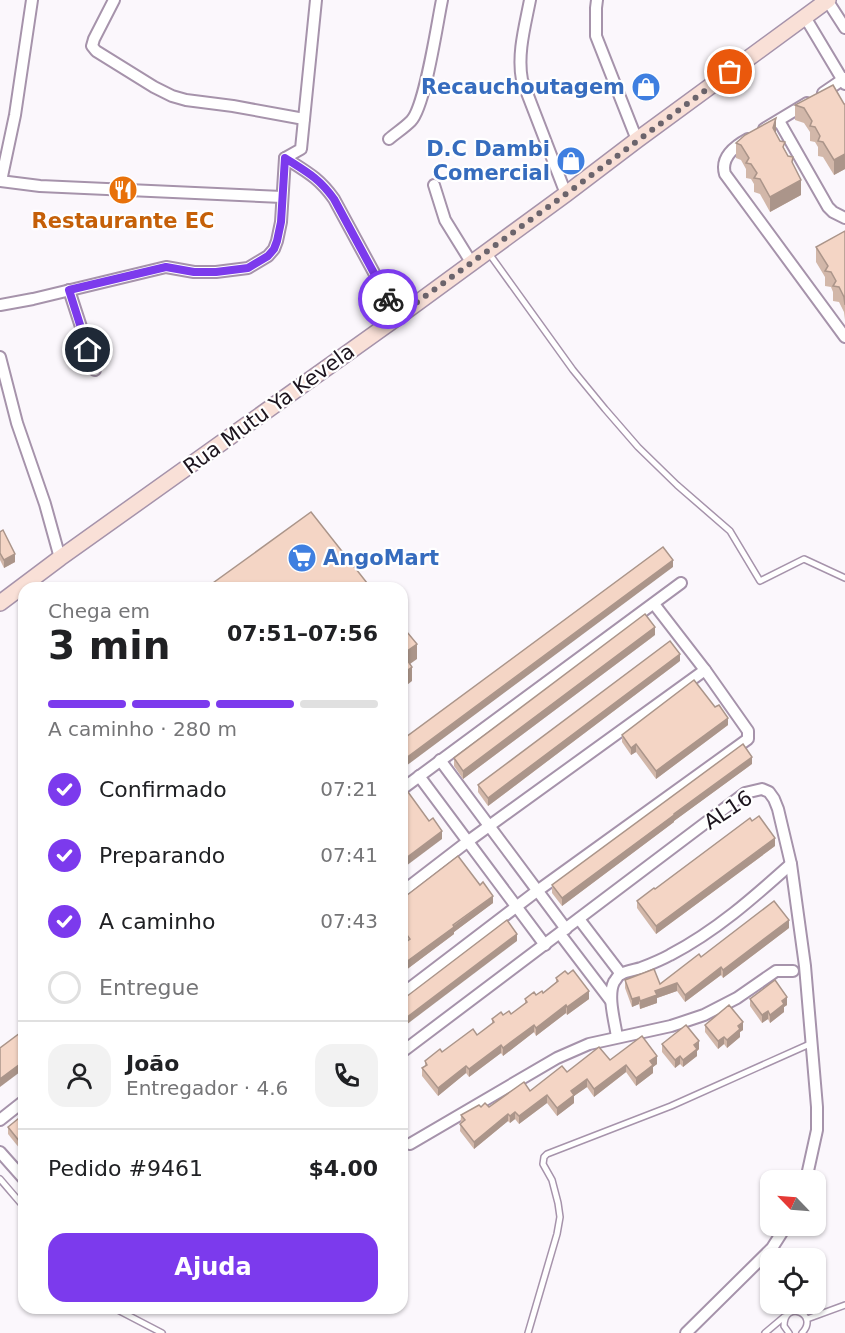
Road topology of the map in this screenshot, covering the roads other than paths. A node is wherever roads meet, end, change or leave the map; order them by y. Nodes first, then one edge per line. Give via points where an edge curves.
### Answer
1 (32, 0) edge
2 (114, 0) edge
3 (316, 0) edge
4 (442, 0) edge
5 (530, 0) edge
6 (597, 0) edge
7 (827, 0) edge
8 (805, 17) junction
9 (845, 28) edge
10 (844, 80) edge
11 (304, 119) junction
12 (778, 121) junction
13 (389, 139) dead end
14 (637, 140) junction
15 (285, 158) junction
16 (0, 181) edge
17 (434, 185) dead end
18 (566, 194) junction
19 (282, 197) junction
20 (845, 218) edge
21 (487, 252) junction
22 (471, 262) junction
23 (69, 290) junction
24 (0, 305) edge
25 (398, 316) junction
26 (845, 337) edge
27 (0, 357) edge
28 (95, 370) dead end
29 (60, 558) junction
30 (845, 578) edge
31 (27, 582) edge
32 (681, 583) dead end
33 (18, 589) edge
34 (1, 601) edge
35 (654, 604) junction
36 (705, 670) junction
37 (440, 760) junction
38 (419, 776) junction
39 (408, 784) edge
40 (488, 826) junction
41 (467, 842) junction
42 (790, 864) junction
43 (408, 887) edge
44 (537, 891) junction
45 (516, 907) junction
46 (579, 919) junction
47 (563, 932) junction
48 (545, 945) junction
49 (793, 971) dead end
50 (621, 974) junction
51 (408, 989) edge
52 (611, 1001) junction
53 (617, 1036) junction
54 (812, 1044) junction
55 (408, 1048) edge
56 (18, 1106) edge
57 (0, 1120) edge
58 (410, 1144) dead end
59 (0, 1152) edge
60 (808, 1170) edge
61 (18, 1172) edge
62 (0, 1179) edge
63 (18, 1200) edge
64 (780, 1236) edge
65 (845, 1305) edge
66 (126, 1314) edge
67 (786, 1315) junction
68 (807, 1319) junction
69 (162, 1333) edge
70 (528, 1333) edge
71 (686, 1333) edge
72 (765, 1333) edge
73 (789, 1333) edge
74 (802, 1333) edge

1 - 16 street via 15,115
2 - 11 street via 94,39 92,46 96,51 172,96
3 - 11 street
4 - 13 street via 417,109 412,120
5 - 18 street via 521,52 522,80
6 - 14 street via 596,36
7 - 8 main road, Rua Mutu Ya Kevela
7 - 9 street
8 - 10 street
8 - 14 main road, Rua Mutu Ya Kevela
10 - 12 street
11 - 15 street via 301,148
12 - 20 street via 828,207
12 - 26 street via 740,144 725,159 723,168
14 - 18 main road, Rua Mutu Ya Kevela
15 - 19 street
15 - 25 street via 324,185
16 - 19 street
17 - 22 street via 445,220
18 - 21 main road, Rua Mutu Ya Kevela
19 - 23 street via 274,249 248,268 194,272 166,267
21 - 22 main road, Rua Mutu Ya Kevela
21 - 30 lane via 605,409 638,447 730,531 760,581 804,559
22 - 25 main road, Rua Mutu Ya Kevela
23 - 24 street
23 - 28 street
25 - 29 main road, Rua Mutu Ya Kevela
27 - 29 street
29 - 31 main road, Rua Mutu Ya Kevela
32 - 35 street
33 - 34 main road, Rua Mutu Ya Kevela
35 - 36 street
35 - 37 street
36 - 40 street
36 - 44 street via 748,731 747,739
37 - 38 street
37 - 40 street
38 - 39 street
38 - 41 street
40 - 41 street
40 - 44 street
41 - 43 street
41 - 45 street
42 - 46 street, AL16 via 774,799 762,789 745,793
42 - 50 street via 743,906 691,944
42 - 54 street, AL16
44 - 45 street
44 - 47 street
45 - 48 street
45 - 51 street
46 - 47 street, AL16
46 - 50 street
47 - 48 street, AL16
47 - 52 street
48 - 55 street, AL16
49 - 53 street via 776,971 704,1015
50 - 52 street via 614,981
52 - 53 street
53 - 58 street via 558,1058
54 - 60 street, AL16 via 817,1130
54 - 70 lane via 544,1157 560,1217
56 - 57 street
59 - 61 street
62 - 63 lane
64 - 71 street
65 - 68 lane
66 - 69 lane
67 - 68 lane via 796,1311
67 - 72 lane
67 - 73 lane via 783,1326
68 - 74 lane

